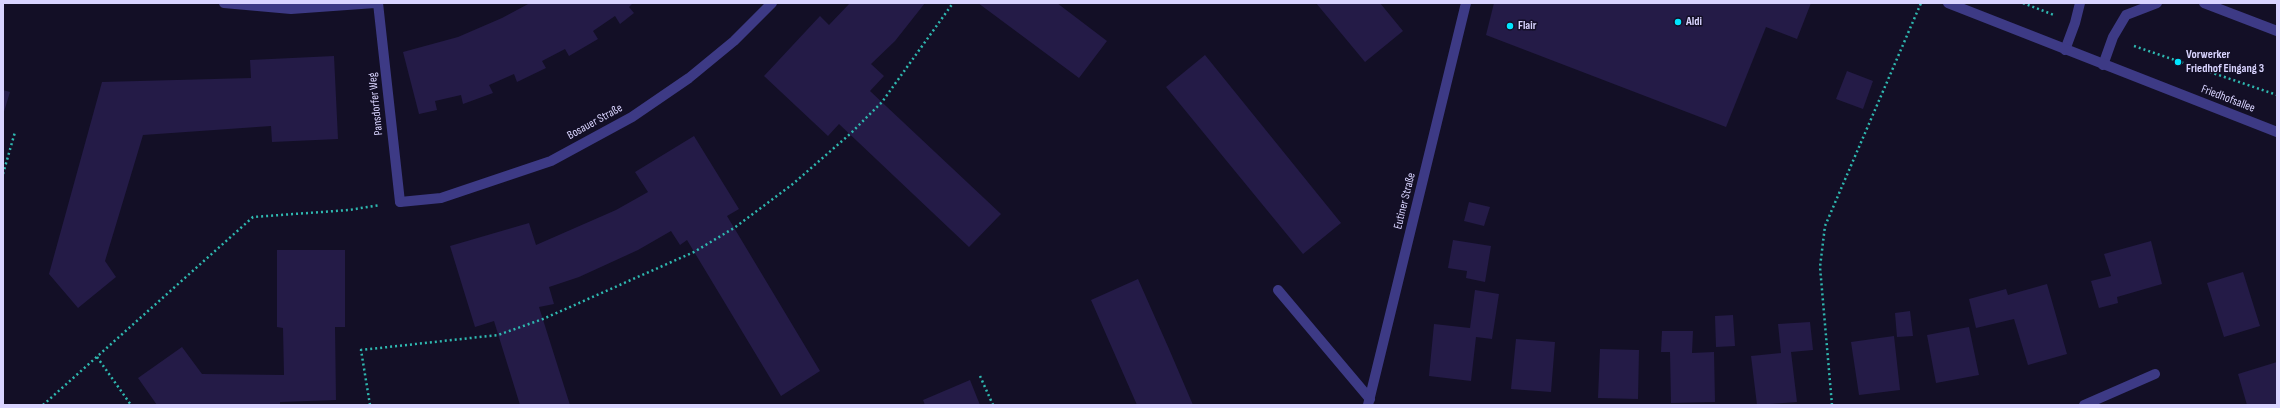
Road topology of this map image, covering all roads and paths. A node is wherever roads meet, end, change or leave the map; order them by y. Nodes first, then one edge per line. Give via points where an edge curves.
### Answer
1 (224, 3) edge
2 (376, 3) edge
3 (772, 3) edge
4 (953, 3) edge
5 (1466, 3) edge
6 (1921, 3) edge
7 (1948, 3) edge
8 (2022, 3) edge
9 (2080, 3) edge
10 (2157, 3) edge
11 (2204, 3) edge
12 (2075, 23) junction
13 (2277, 31) edge
14 (2113, 38) junction
15 (2065, 50) junction
16 (2103, 64) junction
17 (2277, 95) edge
18 (15, 132) dead end
19 (2277, 132) edge
20 (3, 174) edge
21 (400, 202) junction
22 (1278, 290) dead end
23 (97, 356) junction
24 (2156, 374) dead end
25 (980, 376) dead end
26 (1369, 402) edge
27 (43, 405) edge
28 (132, 405) edge
29 (370, 405) edge
30 (993, 405) edge
31 (1832, 405) edge
32 (2084, 405) edge

1 - 2 street, Pansdorfer Weg via 291,9
2 - 21 street, Pansdorfer Weg
3 - 21 street, Bosauer Straße via 734,41 689,78 632,117 551,161 441,198
4 - 29 path via 882,102 794,183 734,228 694,252 498,335 361,350
5 - 26 street, Eutiner Straße
6 - 31 path via 1825,226 1820,267
7 - 15 street, Friedhofsallee
8 - 12 path
9 - 12 street
10 - 14 street via 2126,15
11 - 13 street
12 - 15 street
14 - 16 street
14 - 17 path
15 - 16 street, Friedhofsallee
16 - 19 street, Friedhofsallee
18 - 20 path
21 - 23 path via 349,210 253,217
22 - 26 street
23 - 27 path
23 - 28 path
24 - 32 street
25 - 30 path

